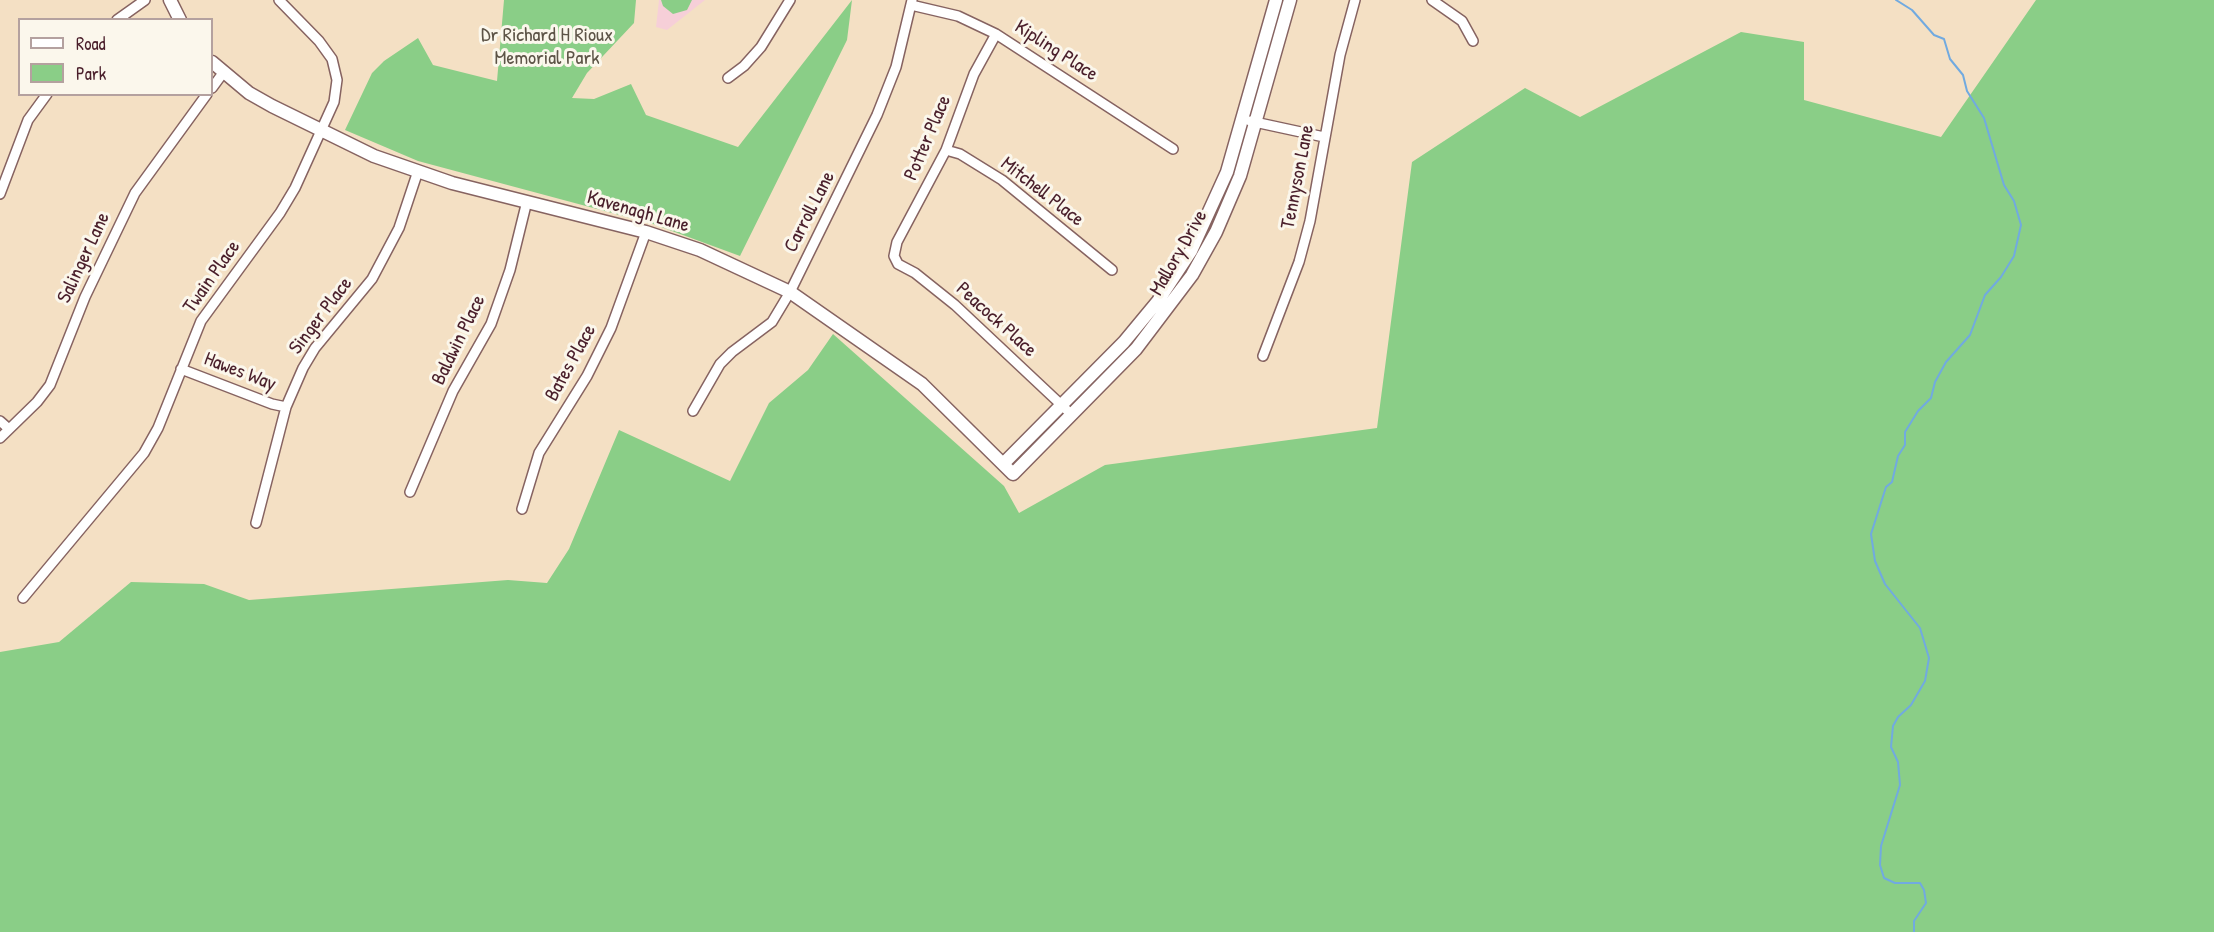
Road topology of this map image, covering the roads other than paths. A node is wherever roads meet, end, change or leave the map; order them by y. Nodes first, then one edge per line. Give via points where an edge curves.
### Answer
1 (145, 0) edge
2 (170, 0) edge
3 (279, 0) edge
4 (790, 0) edge
5 (1276, 0) edge
6 (1290, 0) edge
7 (1355, 0) edge
8 (1432, 0) edge
9 (911, 2) edge
10 (120, 18) edge
11 (179, 18) edge
12 (996, 34) junction
13 (1473, 41) dead end
14 (213, 63) edge
15 (223, 73) junction
16 (728, 78) dead end
17 (213, 87) edge
18 (45, 96) edge
19 (206, 96) edge
20 (1242, 119) junction
21 (1256, 122) junction
22 (321, 129) junction
23 (1324, 137) junction
24 (1173, 149) dead end
25 (946, 150) junction
26 (418, 171) junction
27 (0, 194) edge
28 (527, 201) junction
29 (646, 232) junction
30 (894, 256) joint
31 (1112, 270) dead end
32 (790, 292) junction
33 (1263, 356) dead end
34 (181, 369) junction
35 (1062, 405) junction
36 (286, 407) junction
37 (693, 411) dead end
38 (1071, 414) junction
39 (0, 421) edge
40 (9, 429) junction
41 (0, 438) edge
42 (1004, 464) junction
43 (1013, 474) joint
44 (410, 492) dead end
45 (522, 509) dead end
46 (256, 523) dead end
47 (23, 598) dead end

1 - 10 street
2 - 11 main road
3 - 22 street, Twain Place via 326,49 336,69 336,92
4 - 16 street via 761,47
5 - 20 main road
6 - 21 main road, Mallory Drive
7 - 23 street, Tennyson Lane
8 - 13 street via 1462,21
9 - 12 street, Kipling Place via 958,16
9 - 32 street, Carroll Lane via 896,66 862,151
12 - 24 street, Kipling Place
12 - 25 street, Potter Place via 974,74
14 - 15 main road, Kavenagh Lane
15 - 17 street
15 - 22 main road, Kavenagh Lane via 257,97
18 - 27 street via 28,120
19 - 40 street, Salinger Lane via 135,193 85,297 50,385
20 - 21 street
20 - 35 main road via 1227,172 1177,273 1129,335
21 - 23 street
21 - 38 main road, Mallory Drive via 1240,176 1192,275 1136,349
22 - 26 main road, Kavenagh Lane via 374,156
22 - 34 street, Twain Place via 295,188 201,321
23 - 33 street, Tennyson Lane via 1299,262
25 - 30 street, Potter Place via 897,242
25 - 31 street, Mitchell Place via 960,154 1002,180
26 - 28 main road, Kavenagh Lane
26 - 36 street, Singer Place via 399,228 372,279 315,348
28 - 29 main road, Kavenagh Lane
28 - 44 street, Baldwin Place via 510,270 491,324 453,392
29 - 32 main road, Kavenagh Lane via 700,250
29 - 45 street, Bates Place via 611,328 587,376 539,453
30 - 35 street, Peacock Place via 898,264 955,305
32 - 37 street, Carroll Lane via 772,322 720,364
32 - 42 main road, Kavenagh Lane via 922,384
34 - 36 street, Hawes Way
34 - 47 street, Twain Place via 144,453
35 - 38 street, Peacock Place
35 - 42 main road
36 - 46 street, Singer Place
38 - 43 main road, Mallory Drive
39 - 40 street
40 - 41 street, Salinger Lane
42 - 43 main road, Kavenagh Lane

